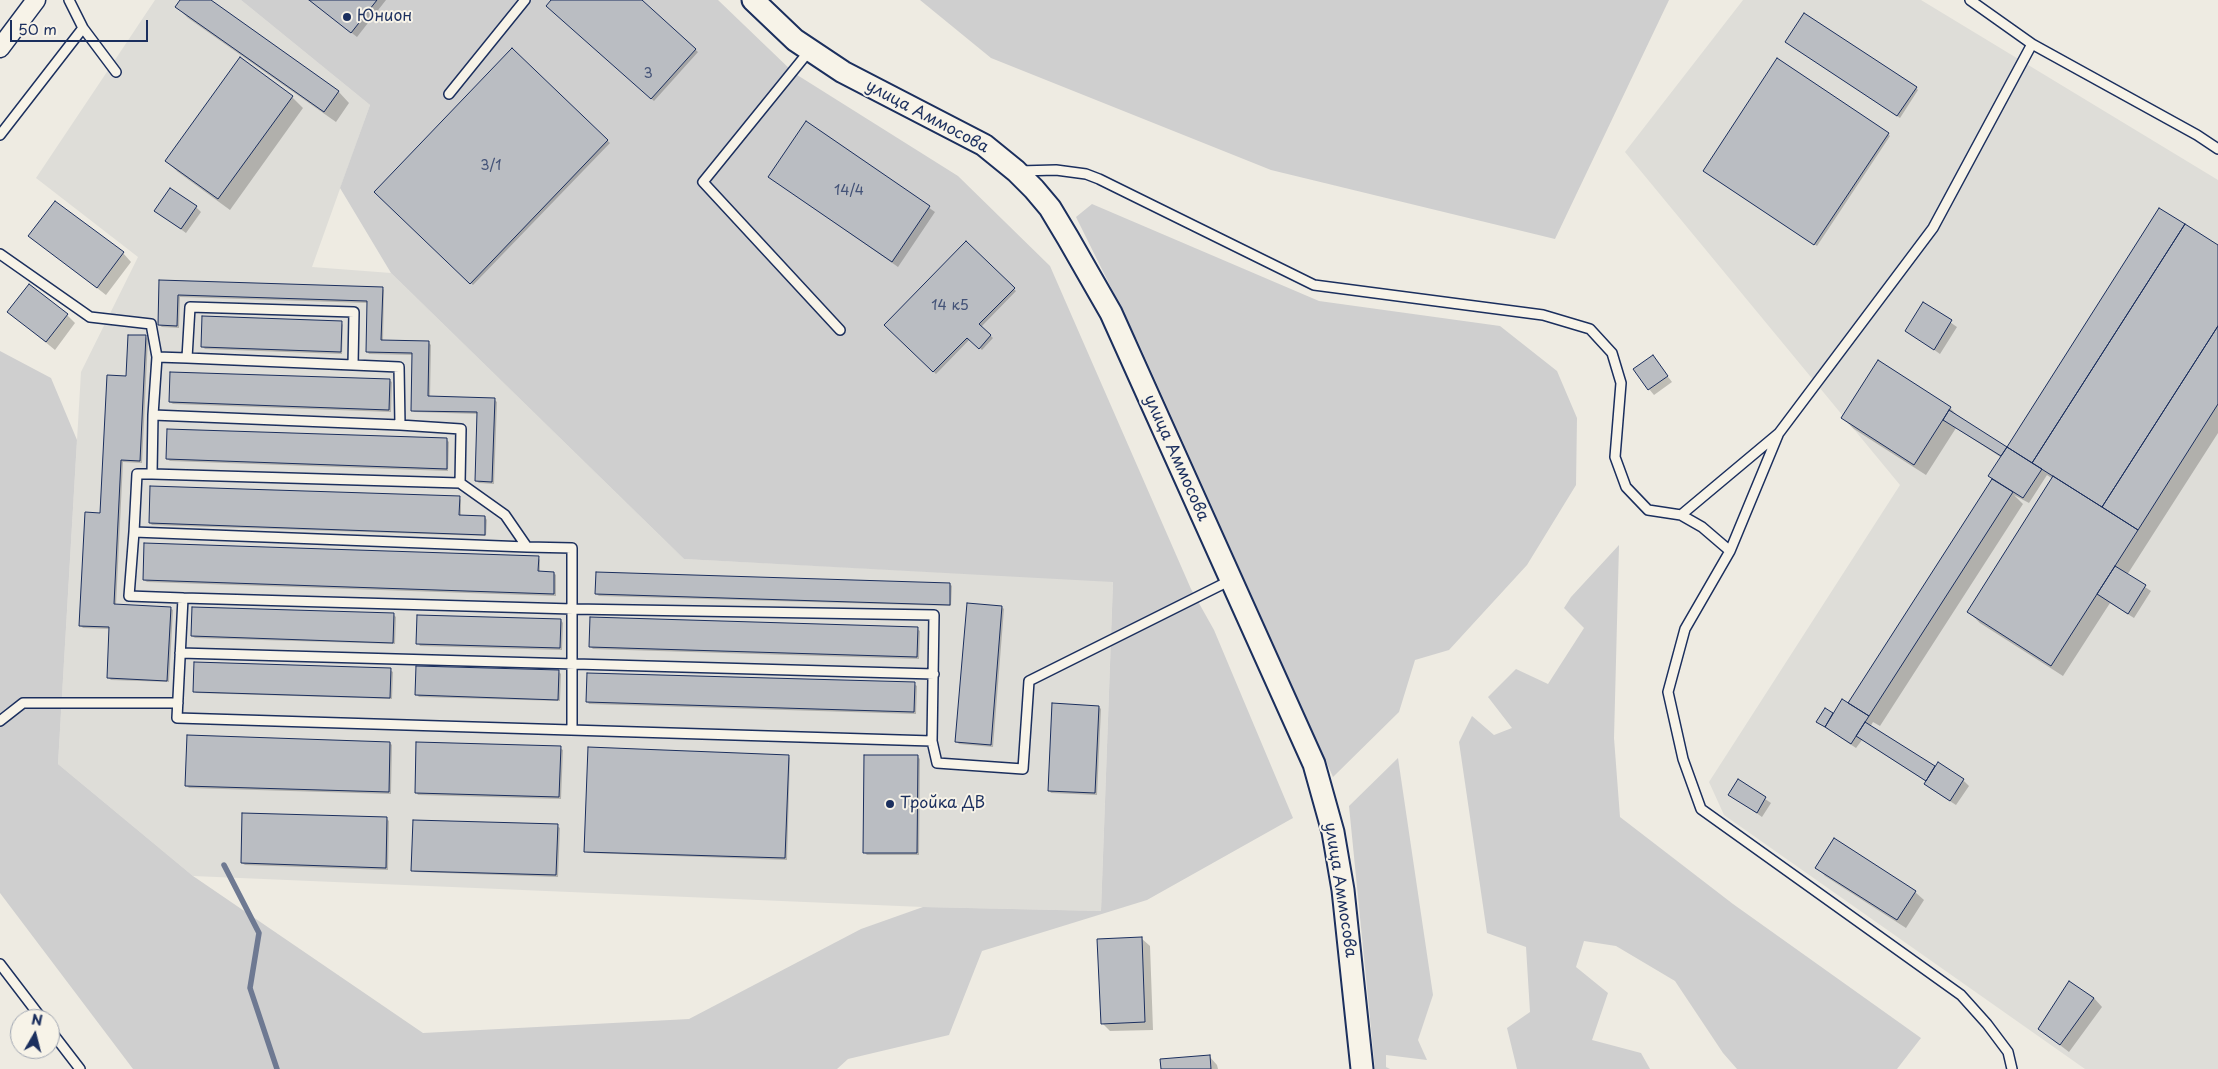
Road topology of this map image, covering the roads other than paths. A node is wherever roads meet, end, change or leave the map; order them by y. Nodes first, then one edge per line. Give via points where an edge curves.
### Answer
1 (36, 0) edge
2 (69, 0) edge
3 (525, 0) edge
4 (754, 0) edge
5 (1970, 0) edge
6 (83, 28) junction
7 (2032, 44) junction
8 (0, 48) edge
9 (810, 50) junction
10 (116, 72) dead end
11 (449, 94) dead end
12 (0, 135) edge
13 (2218, 149) edge
14 (1016, 171) junction
15 (0, 254) edge
16 (840, 330) dead end
17 (157, 357) junction
18 (187, 358) junction
19 (352, 365) junction
20 (153, 415) junction
21 (400, 426) junction
22 (1779, 433) junction
23 (152, 474) junction
24 (460, 483) junction
25 (1681, 515) junction
26 (134, 532) junction
27 (527, 547) junction
28 (1730, 551) junction
29 (1232, 580) junction
30 (183, 598) junction
31 (573, 609) junction
32 (180, 654) junction
33 (574, 664) junction
34 (934, 674) junction
35 (178, 703) junction
36 (0, 721) edge
37 (572, 730) junction
38 (932, 741) junction
39 (0, 964) edge
40 (34, 1009) edge
41 (60, 1043) edge
42 (80, 1069) edge
43 (1362, 1069) edge
44 (2012, 1069) edge

1 - 8 street
2 - 6 lane
3 - 11 lane
4 - 9 street, улица Аммосова via 795,40
5 - 7 lane
6 - 10 lane
6 - 12 lane
7 - 13 lane
7 - 22 lane via 1933,228
9 - 14 street, улица Аммосова via 844,72 984,145
9 - 16 lane via 703,182
14 - 25 lane via 1056,170 1086,174 1314,285 1543,315 1590,329 1612,353 1621,382 1615,457 1626,487 1648,510
14 - 29 street, улица Аммосова via 1050,208 1111,313
15 - 17 lane via 90,317 151,324
17 - 18 lane
17 - 20 lane
18 - 19 lane
18 - 19 lane via 190,307 354,312
19 - 21 lane via 399,367
20 - 21 lane
20 - 23 lane
21 - 24 lane via 461,429
22 - 25 lane
22 - 28 lane
23 - 24 lane
23 - 26 lane via 137,474
24 - 27 lane via 505,515
25 - 28 lane via 1702,527
26 - 27 lane
26 - 30 lane via 129,596
27 - 31 lane via 572,548
28 - 44 lane via 1685,629 1668,692 1683,759 1701,809 1961,995 2008,1052
29 - 38 lane via 1029,681 1023,768 937,763
29 - 43 street, улица Аммосова via 1314,764 1333,832 1343,890
30 - 31 lane
30 - 32 lane
31 - 33 lane
31 - 34 lane via 934,614
32 - 33 lane
32 - 35 lane
33 - 34 lane
33 - 37 lane
34 - 38 lane
35 - 36 lane via 23,703
35 - 37 lane via 177,718
37 - 38 lane
39 - 40 lane
41 - 42 lane

